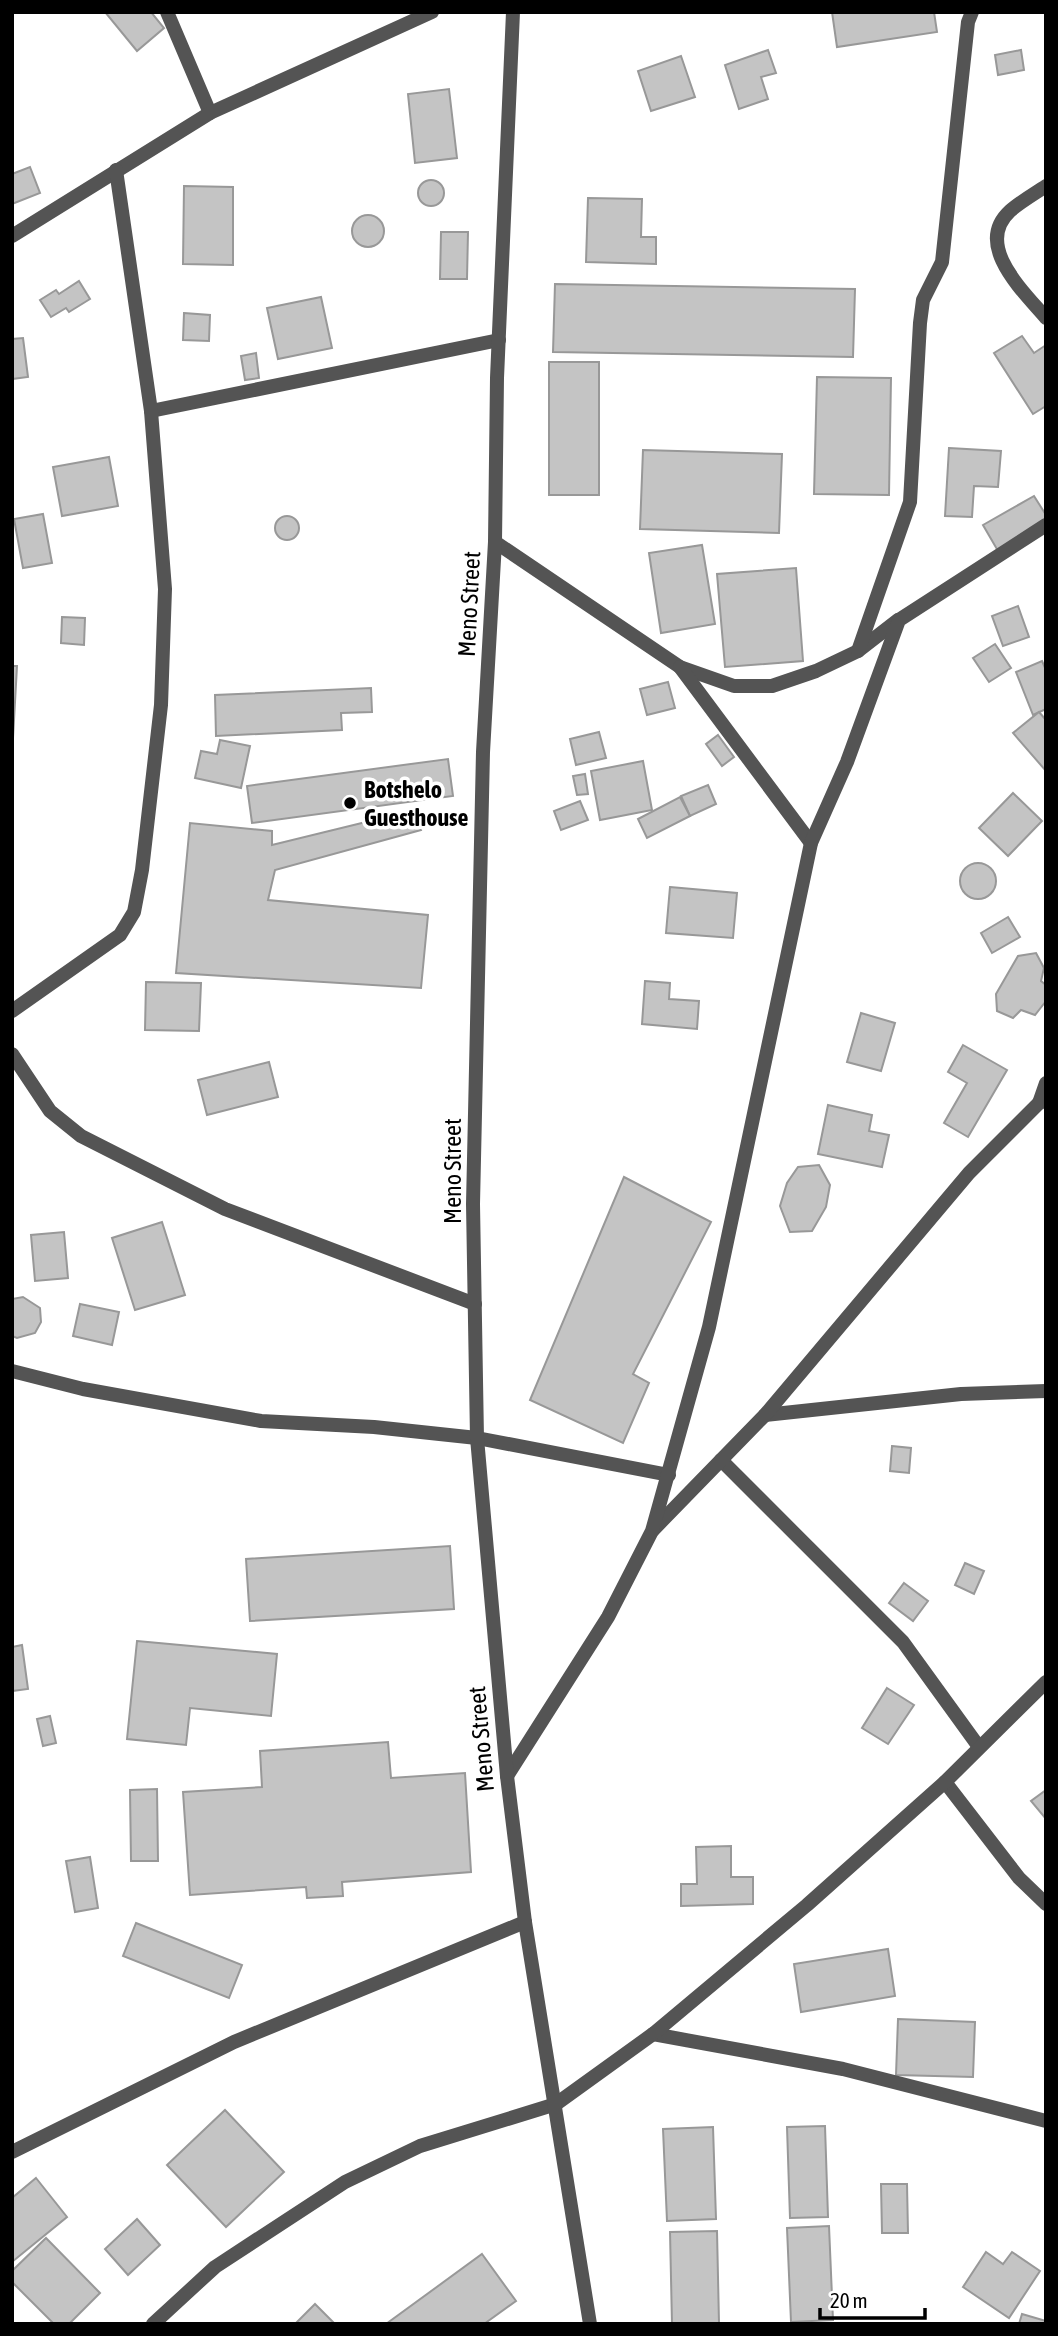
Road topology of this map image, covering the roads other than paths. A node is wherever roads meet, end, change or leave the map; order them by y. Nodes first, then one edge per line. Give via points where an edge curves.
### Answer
1 (167, 12) edge
2 (432, 12) edge
3 (513, 12) edge
4 (972, 12) edge
5 (210, 113) junction
6 (116, 170) junction
7 (1046, 186) edge
8 (12, 236) edge
9 (1046, 318) edge
10 (499, 340) junction
11 (151, 411) junction
12 (1046, 524) edge
13 (495, 542) junction
14 (899, 620) junction
15 (858, 651) junction
16 (680, 667) junction
17 (811, 843) junction
18 (12, 1011) edge
19 (12, 1054) edge
20 (1046, 1083) edge
21 (1042, 1101) edge
22 (475, 1304) junction
23 (12, 1371) edge
24 (1046, 1391) edge
25 (765, 1415) junction
26 (477, 1438) junction
27 (721, 1460) junction
28 (669, 1475) junction
29 (652, 1531) junction
30 (1046, 1682) edge
31 (979, 1747) junction
32 (507, 1776) junction
33 (945, 1782) junction
34 (1046, 1904) edge
35 (525, 1922) junction
36 (653, 2034) junction
37 (556, 2104) junction
38 (1046, 2121) edge
39 (12, 2152) edge
40 (153, 2324) edge
41 (590, 2324) edge

1 - 5 street
2 - 5 street
3 - 10 street, Meno Street
4 - 15 street via 942,262 923,300 920,323 910,502
5 - 6 street
6 - 8 street
6 - 11 street
7 - 9 street via 1000,222 996,245 1020,288
10 - 11 street
10 - 13 street, Meno Street
11 - 18 street via 165,589 162,692 134,912 120,935
12 - 14 street
13 - 16 street
13 - 22 street, Meno Street via 483,752
14 - 15 street
14 - 17 street via 847,762
15 - 16 street via 817,671 772,685 734,686
16 - 17 street
17 - 28 street via 709,1327
19 - 22 street via 50,1111 81,1136 225,1209
20 - 21 street
21 - 25 street via 969,1173
22 - 26 street, Meno Street
23 - 26 street via 83,1389 261,1421
24 - 25 street via 961,1394
25 - 27 street
26 - 28 street
26 - 32 street, Meno Street
27 - 29 street
27 - 31 street via 903,1643
28 - 29 street
29 - 32 street via 608,1618
30 - 31 street
31 - 33 street
32 - 35 street, Meno Street
33 - 34 street via 1019,1878
33 - 36 street
35 - 37 street, Meno Street
35 - 39 street via 234,2042
36 - 37 street
36 - 38 street via 843,2068
37 - 40 street via 420,2147 345,2182 215,2267
37 - 41 street, Meno Street

